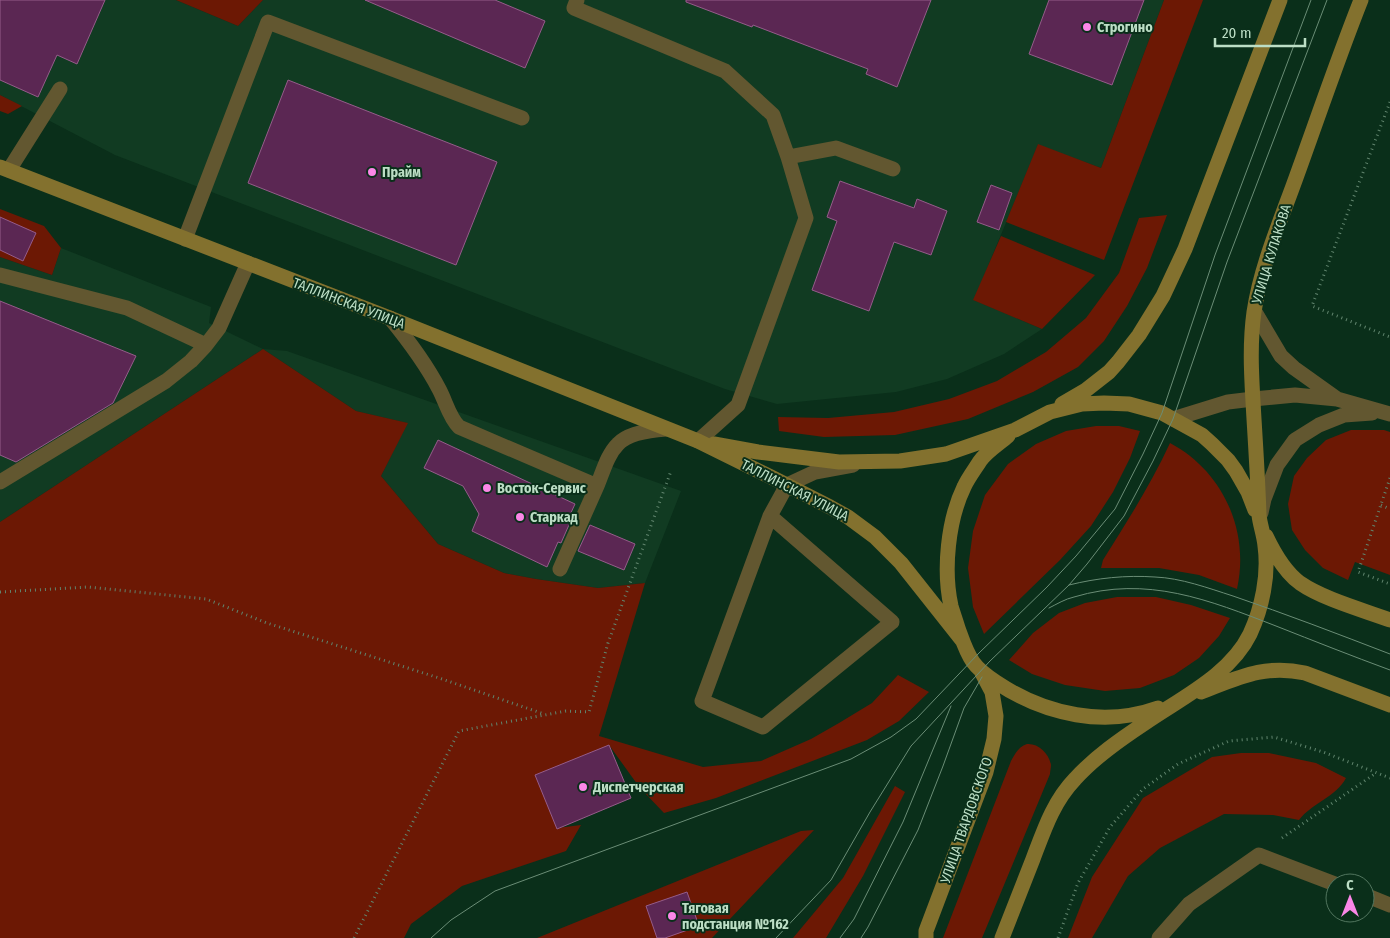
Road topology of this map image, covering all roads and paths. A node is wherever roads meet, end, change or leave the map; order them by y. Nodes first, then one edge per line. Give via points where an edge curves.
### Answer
1 (577, 0) edge
2 (1280, 0) edge
3 (1361, 0) edge
4 (60, 89) dead end
5 (1390, 106) edge
6 (522, 118) dead end
7 (788, 158) junction
8 (4, 168) edge
9 (893, 169) dead end
10 (185, 239) junction
11 (248, 263) junction
12 (0, 275) edge
13 (1254, 312) junction
14 (390, 318) junction
15 (1390, 337) edge
16 (206, 345) junction
17 (1252, 399) junction
18 (1337, 399) junction
19 (1050, 412) junction
20 (1387, 413) edge
21 (1173, 420) junction
22 (666, 428) junction
23 (1015, 430) junction
24 (698, 441) junction
25 (864, 463) junction
26 (671, 471) dead end
27 (4, 476) edge
28 (1390, 478) edge
29 (787, 485) junction
30 (597, 486) junction
31 (1382, 505) junction
32 (1390, 509) edge
33 (770, 516) junction
34 (1260, 521) junction
35 (560, 569) dead end
36 (1390, 584) edge
37 (0, 592) edge
38 (1390, 620) edge
39 (962, 640) junction
40 (981, 672) junction
41 (1181, 700) junction
42 (1390, 705) edge
43 (546, 715) junction
44 (1376, 773) junction
45 (1390, 778) edge
46 (1259, 855) junction
47 (1325, 880) edge
48 (1375, 899) edge
49 (1390, 905) edge
50 (925, 936) edge
51 (354, 938) edge
52 (1002, 938) edge
53 (1058, 938) edge
54 (1159, 938) edge

1 - 7 street via 574,8 726,71 773,115
2 - 19 main road via 1185,249 1163,296 1139,335 1109,372
3 - 13 main road, УЛИЦА КУЛАКОВА via 1277,230
4 - 8 street
5 - 15 path via 1312,306
6 - 10 street via 268,22
7 - 9 street via 836,148
7 - 24 street via 806,218 738,405
8 - 10 main road, ТАЛЛИНСКАЯ УЛИЦА
10 - 11 main road, ТАЛЛИНСКАЯ УЛИЦА
11 - 14 main road, ТАЛЛИНСКАЯ УЛИЦА
11 - 16 street via 218,328
12 - 16 street via 127,308
13 - 17 main road, УЛИЦА КУЛАКОВА
13 - 18 street via 1281,356
14 - 22 main road, ТАЛЛИНСКАЯ УЛИЦА
14 - 30 street via 439,389 459,427
16 - 27 street via 166,381
17 - 18 street via 1295,395
17 - 21 street via 1228,402
17 - 34 main road, УЛИЦА КУЛАКОВА
18 - 20 street
19 - 21 main road, ТАЛЛИНСКАЯ УЛИЦА via 1082,404 1115,403 1141,407
19 - 23 main road, ТАЛЛИНСКАЯ УЛИЦА
20 - 34 street via 1344,415 1319,424 1295,440 1277,465 1264,499
21 - 34 main road, ТАЛЛИНСКАЯ УЛИЦА via 1202,435 1228,460 1248,492
22 - 24 main road, ТАЛЛИНСКАЯ УЛИЦА
22 - 30 street via 629,436 618,443
23 - 25 main road, ТАЛЛИНСКАЯ УЛИЦА via 946,454
23 - 39 main road, ТАЛЛИНСКАЯ УЛИЦА via 981,459 964,487 952,526 947,573 951,606
24 - 25 main road, ТАЛЛИНСКАЯ УЛИЦА via 758,452
24 - 29 main road, ТАЛЛИНСКАЯ УЛИЦА
25 - 29 street via 815,472
26 - 43 path via 608,643 589,712 566,711
28 - 31 path
29 - 33 street
29 - 39 main road, ТАЛЛИНСКАЯ УЛИЦА via 848,517 875,538 901,562
30 - 35 street
31 - 32 path
31 - 36 path via 1358,572
33 - 33 street via 702,701 763,727 892,622
34 - 38 main road, ТАЛЛИНСКАЯ УЛИЦА via 1273,550 1300,583
34 - 41 main road, ТАЛЛИНСКАЯ УЛИЦА via 1265,573 1260,605 1250,635 1227,666
37 - 43 path via 88,587 206,599 267,623
39 - 40 main road, ТАЛЛИНСКАЯ УЛИЦА
40 - 41 main road, ТАЛЛИНСКАЯ УЛИЦА via 1011,692 1073,715 1107,718 1141,714
40 - 50 main road, УЛИЦА ТВАРДОВСКОГО via 992,692 996,716 994,739 986,772
41 - 42 main road, ТАЛЛИНСКАЯ УЛИЦА via 1257,672 1283,670 1304,674
41 - 52 main road via 1105,752 1066,789 1049,818
43 - 51 path via 459,731
44 - 45 path
44 - 46 path
44 - 53 path via 1274,737 1229,741 1178,764 1143,789 1110,827 1078,883
46 - 47 street
46 - 54 street via 1190,904
48 - 49 street

